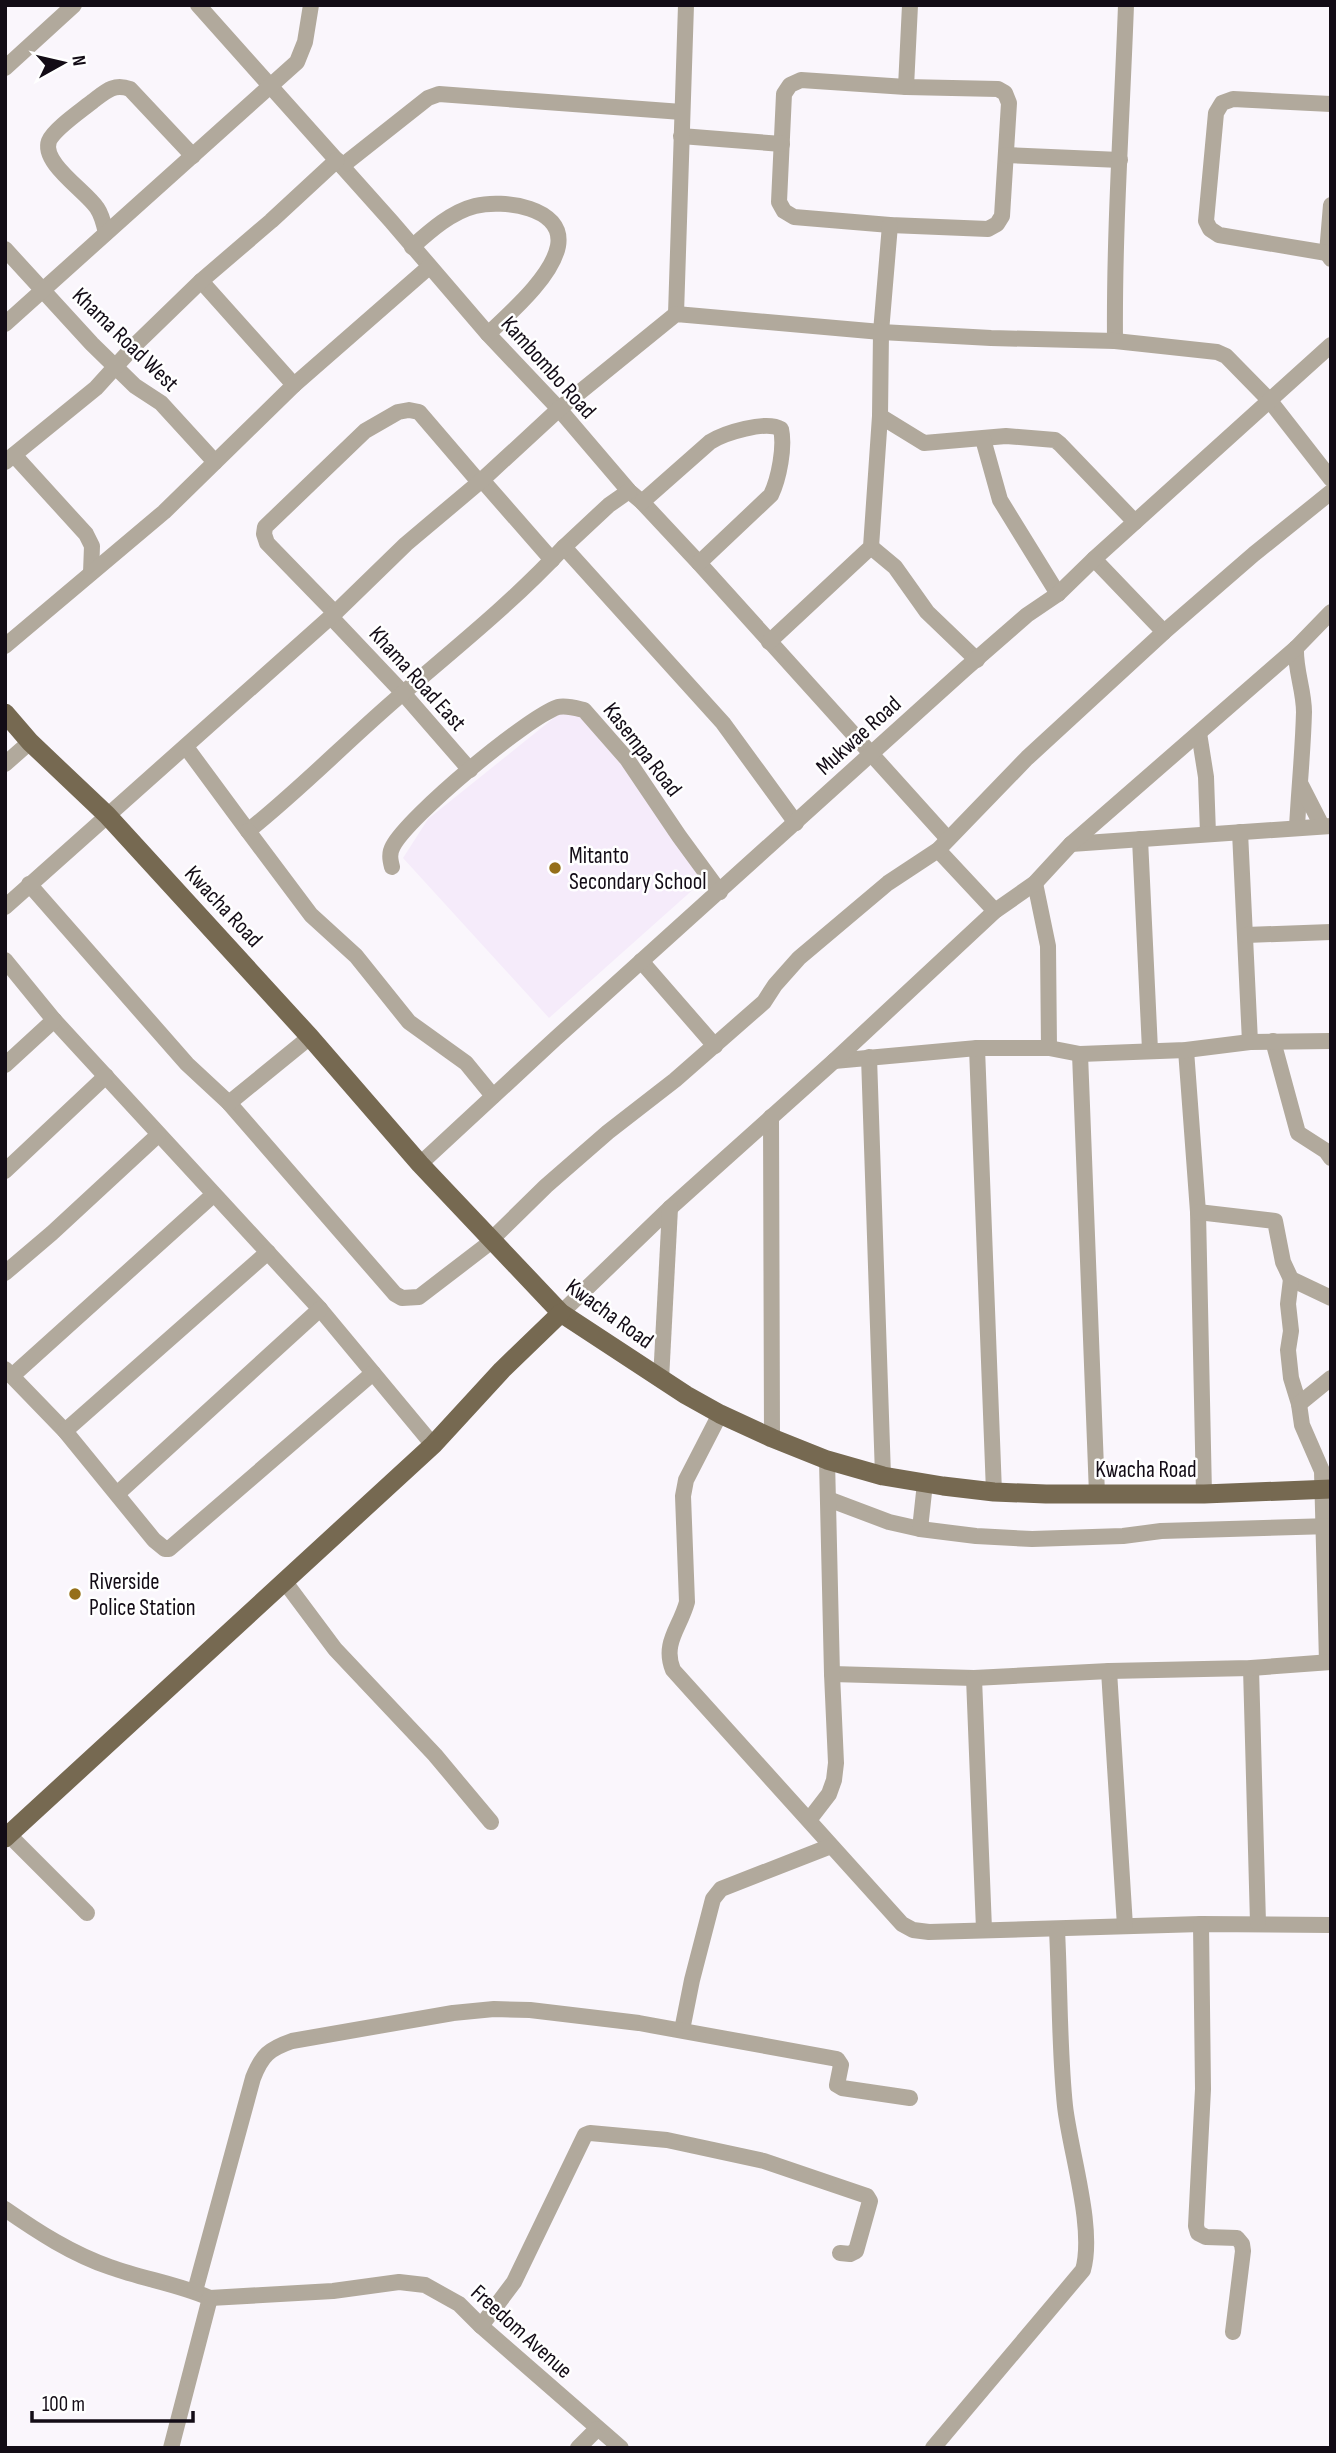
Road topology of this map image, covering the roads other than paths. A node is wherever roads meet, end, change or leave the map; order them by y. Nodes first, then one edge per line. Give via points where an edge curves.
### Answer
1 (74, 5) edge
2 (198, 5) edge
3 (311, 5) edge
4 (686, 5) edge
5 (909, 5) edge
6 (1126, 5) edge
7 (5, 68) edge
8 (270, 85) junction
9 (906, 87) junction
10 (1331, 104) edge
11 (682, 112) junction
12 (681, 136) junction
13 (782, 144) junction
14 (1006, 155) junction
15 (193, 156) junction
16 (1120, 160) junction
17 (340, 163) junction
18 (1331, 205) edge
19 (890, 225) junction
20 (106, 233) junction
21 (412, 247) junction
22 (5, 249) edge
23 (1329, 256) edge
24 (429, 267) junction
25 (201, 281) junction
26 (44, 289) junction
27 (676, 314) junction
28 (5, 324) edge
29 (881, 332) junction
30 (488, 334) junction
31 (1115, 341) junction
32 (1331, 345) edge
33 (117, 367) junction
34 (294, 385) junction
35 (1270, 401) junction
36 (559, 409) junction
37 (880, 416) junction
38 (983, 439) junction
39 (9, 458) edge
40 (215, 462) junction
41 (1331, 479) edge
42 (481, 481) junction
43 (629, 491) junction
44 (1331, 492) edge
45 (642, 502) junction
46 (1135, 522) junction
47 (564, 547) junction
48 (870, 547) junction
49 (1094, 559) junction
50 (552, 560) junction
51 (699, 563) junction
52 (91, 573) junction
53 (1058, 594) junction
54 (1331, 612) edge
55 (333, 615) junction
56 (1164, 632) junction
57 (769, 642) junction
58 (5, 646) edge
59 (1296, 648) junction
60 (976, 660) junction
61 (403, 693) junction
62 (5, 713) edge
63 (1199, 733) junction
64 (30, 742) junction
65 (186, 747) junction
66 (872, 753) junction
67 (5, 764) edge
68 (470, 770) junction
69 (1300, 783) junction
70 (107, 815) junction
71 (796, 823) junction
72 (1326, 826) edge
73 (1297, 827) junction
74 (248, 831) junction
75 (1240, 832) junction
76 (1208, 834) junction
77 (1140, 839) junction
78 (1071, 844) junction
79 (943, 845) junction
80 (392, 867) dead end
81 (1035, 883) junction
82 (29, 884) junction
83 (720, 892) junction
84 (5, 906) edge
85 (995, 911) junction
86 (1331, 932) edge
87 (1246, 935) junction
88 (5, 960) edge
89 (641, 961) junction
90 (54, 1020) junction
91 (310, 1037) junction
92 (1273, 1041) junction
93 (1331, 1041) edge
94 (1250, 1042) junction
95 (715, 1046) junction
96 (977, 1048) junction
97 (1049, 1048) junction
98 (1186, 1050) junction
99 (1150, 1051) junction
100 (1080, 1054) junction
101 (869, 1057) junction
102 (834, 1061) junction
103 (5, 1065) edge
104 (106, 1076) junction
105 (494, 1096) junction
106 (229, 1103) junction
107 (771, 1116) junction
108 (158, 1135) junction
109 (1331, 1158) edge
110 (420, 1164) junction
111 (5, 1171) edge
112 (213, 1195) junction
113 (670, 1208) junction
114 (1198, 1212) junction
115 (492, 1241) junction
116 (268, 1252) junction
117 (5, 1273) edge
118 (1291, 1279) junction
119 (1331, 1298) edge
120 (320, 1309) junction
121 (561, 1313) junction
122 (1331, 1360) edge
123 (8, 1372) edge
124 (373, 1373) junction
125 (1329, 1378) edge
126 (662, 1380) junction
127 (1299, 1404) junction
128 (720, 1414) junction
129 (65, 1431) junction
130 (772, 1438) junction
131 (433, 1444) junction
132 (827, 1460) junction
133 (883, 1476) junction
134 (925, 1483) junction
135 (1327, 1489) edge
136 (994, 1492) junction
137 (117, 1494) junction
138 (1097, 1494) junction
139 (1204, 1494) junction
140 (828, 1499) junction
141 (1327, 1527) edge
142 (920, 1529) junction
143 (285, 1581) junction
144 (1329, 1662) edge
145 (1251, 1668) junction
146 (1109, 1671) junction
147 (832, 1674) junction
148 (974, 1678) junction
149 (809, 1820) junction
150 (491, 1822) dead end
151 (7, 1836) edge
152 (831, 1846) junction
153 (88, 1913) dead end
154 (1258, 1923) junction
155 (1200, 1924) junction
156 (1331, 1925) edge
157 (1125, 1926) junction
158 (984, 1929) junction
159 (1057, 1930) junction
160 (681, 2030) junction
161 (910, 2098) dead end
162 (5, 2209) edge
163 (840, 2253) dead end
164 (203, 2295) junction
165 (481, 2326) junction
166 (1233, 2332) dead end
167 (597, 2429) junction
168 (171, 2448) edge
169 (578, 2448) edge
170 (621, 2448) edge
171 (933, 2448) edge

1 - 7 street
2 - 8 street, Kambombo Road
3 - 8 street via 297,62
4 - 11 street
5 - 9 street
6 - 16 street
8 - 15 street
8 - 17 street, Kambombo Road
9 - 13 street via 801,80 790,85 784,94
9 - 14 street via 998,89 1005,93 1009,103
10 - 23 street via 1233,99 1222,103 1216,113 1206,221 1219,236
11 - 12 street
11 - 17 street via 439,94 428,97
12 - 13 street
12 - 27 street
13 - 19 street via 779,202 784,211 794,217
14 - 16 street
14 - 19 street via 1002,216 997,224 988,229
15 - 20 street
15 - 20 street via 130,89 109,88 79,112 50,138 47,149 52,161 97,206
16 - 31 street
17 - 21 street, Kambombo Road
17 - 25 street
18 - 23 street
19 - 29 street
20 - 26 street
21 - 24 street, Kambombo Road
21 - 30 street via 473,206 519,207 552,219 558,230 558,247 546,270
22 - 26 street, Khama Road West
24 - 30 street, Kambombo Road
24 - 34 street
25 - 33 street
25 - 34 street
26 - 28 street
26 - 33 street, Khama Road West
27 - 29 street
27 - 36 street
29 - 31 street
29 - 37 street
30 - 36 street, Kambombo Road
31 - 35 street via 1217,352
32 - 35 street, Mukwae Road
33 - 39 street
33 - 40 street, Khama Road West via 160,403
34 - 40 street
35 - 41 street
35 - 46 street, Mukwae Road
36 - 42 street
36 - 43 street, Kambombo Road
37 - 38 street via 924,443
37 - 48 street
38 - 46 street via 1006,436 1060,444
38 - 53 street via 999,500
39 - 52 street via 86,534 92,546
40 - 52 street
42 - 50 street
42 - 55 street via 406,544
42 - 55 street, Khama Road East via 419,412 398,412 365,431 265,527 267,543
43 - 45 street, Kambombo Road
43 - 47 street
44 - 56 street
45 - 51 street, Kambombo Road
45 - 51 street via 721,435 766,425 780,429 771,495
46 - 49 street, Mukwae Road
47 - 50 street
47 - 71 street via 723,723
48 - 57 street
48 - 60 street via 895,566 927,611
49 - 53 street, Mukwae Road
49 - 56 street
50 - 61 street
51 - 57 street, Kambombo Road
52 - 58 street
53 - 60 street, Mukwae Road
54 - 59 street
55 - 61 street, Khama Road East
55 - 65 street
56 - 79 street via 1027,758
57 - 66 street, Kambombo Road
59 - 63 street
59 - 69 street via 1304,710
60 - 66 street, Mukwae Road
61 - 68 street, Khama Road East
61 - 74 street
62 - 64 main road, Kwacha Road
63 - 76 street
63 - 78 street
64 - 67 street
64 - 70 main road, Kwacha Road
65 - 70 street
65 - 74 street
66 - 71 street, Mukwae Road
66 - 79 street, Kambombo Road
68 - 80 street, Kasempa Road via 393,845
68 - 83 street, Kasempa Road via 495,747 549,712 561,706 584,710 627,759
69 - 72 street
69 - 73 street
70 - 82 street
70 - 91 main road, Kwacha Road
71 - 83 street, Mukwae Road
72 - 73 street
73 - 75 street
74 - 105 street via 311,915 356,957 409,1022 466,1063
75 - 76 street
75 - 87 street
76 - 77 street
77 - 78 street
77 - 99 street
78 - 81 street
79 - 85 street, Kambombo Road
79 - 95 street via 888,883 808,950 764,1002
81 - 85 street
81 - 97 street via 1048,946
82 - 84 street
82 - 106 street via 187,1063
83 - 89 street, Mukwae Road
85 - 102 street
86 - 87 street
87 - 94 street
88 - 90 street
89 - 95 street
89 - 105 street, Mukwae Road
90 - 103 street
90 - 104 street
91 - 106 street
91 - 110 main road, Kwacha Road
92 - 93 street
92 - 94 street
92 - 109 street via 1298,1133
94 - 98 street
95 - 115 street via 608,1132
96 - 97 street
96 - 101 street
96 - 136 street
97 - 100 street
98 - 99 street
98 - 114 street
99 - 100 street
100 - 138 street
101 - 102 street
101 - 133 street
102 - 107 street
104 - 108 street
104 - 111 street
105 - 110 street, Mukwae Road
106 - 115 street via 402,1298 419,1297
107 - 113 street
107 - 130 street
108 - 112 street
108 - 117 street
110 - 115 main road, Kwacha Road
112 - 116 street
112 - 123 street
113 - 121 street
113 - 126 street
114 - 118 street via 1275,1221
114 - 139 street
115 - 121 main road, Kwacha Road
116 - 120 street
116 - 129 street
118 - 119 street
118 - 127 street via 1288,1350
120 - 124 street
120 - 137 street
121 - 126 main road, Kwacha Road
121 - 131 main road
122 - 125 street
123 - 129 street
124 - 131 street
124 - 137 street via 169,1549 161,1548
125 - 127 street
126 - 128 main road, Kwacha Road
127 - 135 street via 1302,1425
128 - 130 main road, Kwacha Road
128 - 149 street via 686,1480 687,1602 668,1645 668,1657 673,1670
129 - 137 street
130 - 132 main road, Kwacha Road
131 - 143 main road
132 - 133 main road, Kwacha Road
132 - 140 street
133 - 134 main road, Kwacha Road
134 - 136 main road, Kwacha Road
134 - 142 street
135 - 139 main road, Kwacha Road
135 - 141 street
136 - 138 main road, Kwacha Road
138 - 139 main road, Kwacha Road
140 - 142 street
140 - 147 street
141 - 142 street via 1032,1539
141 - 144 street
143 - 150 street via 335,1649
143 - 151 main road
144 - 145 street
145 - 146 street
145 - 154 street
146 - 148 street
146 - 157 street
147 - 148 street
147 - 149 street via 834,1780
148 - 158 street
149 - 152 street
151 - 153 street
152 - 158 street via 902,1924 929,1932
152 - 160 street via 721,1889 713,1899
154 - 155 street
154 - 156 street
155 - 157 street
155 - 166 street via 1203,2089 1196,2226 1206,2237 1237,2238 1242,2244
157 - 159 street
158 - 159 street
159 - 171 street via 1065,2106 1083,2211 1086,2260 1083,2270
160 - 161 street via 837,2059 841,2065 836,2081 842,2088
160 - 164 street via 559,2012 494,2009 321,2035 274,2047 262,2058 253,2078
162 - 164 street, Freedom Avenue via 79,2255
163 - 165 street via 856,2251 870,2201 867,2196 716,2150 590,2133 585,2135 514,2282
164 - 165 street, Freedom Avenue via 333,2291 399,2282 425,2285 444,2295
164 - 168 street
165 - 167 street, Freedom Avenue
167 - 169 street
167 - 170 street, Freedom Avenue

